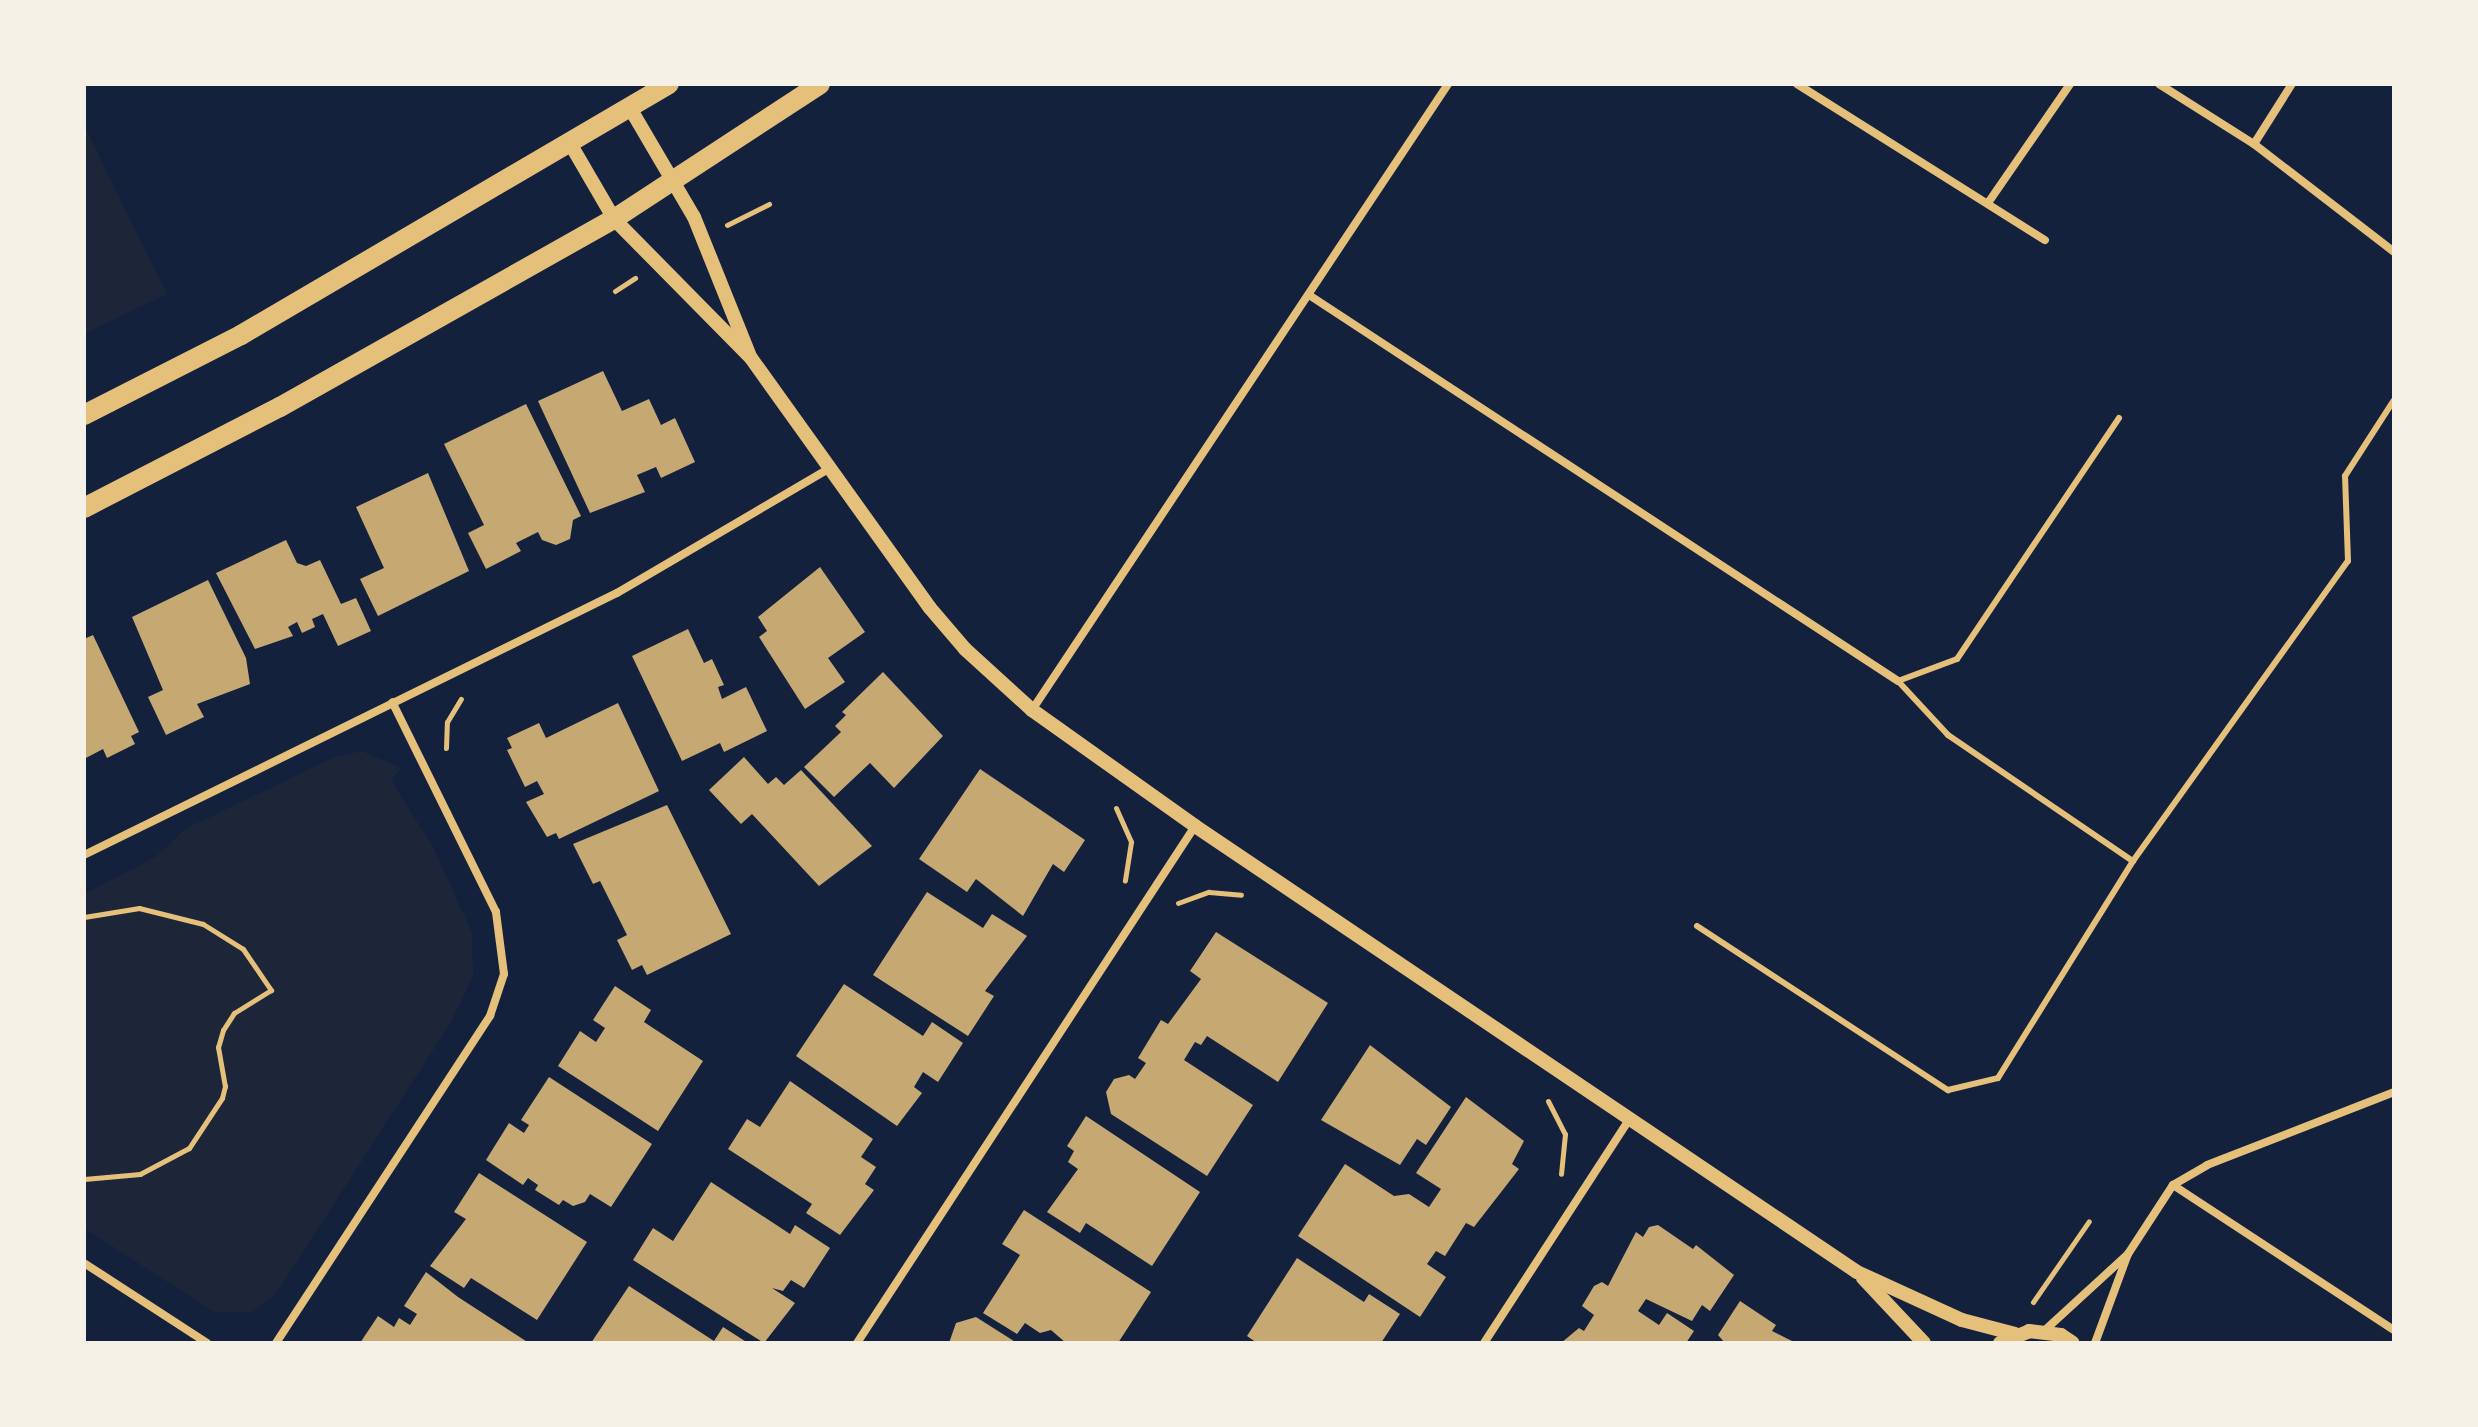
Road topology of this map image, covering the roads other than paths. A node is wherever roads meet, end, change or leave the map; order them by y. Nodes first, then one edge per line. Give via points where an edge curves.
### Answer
1 (669, 84) edge
2 (820, 84) edge
3 (1448, 84) edge
4 (1797, 84) edge
5 (2070, 84) edge
6 (2159, 84) edge
7 (2292, 84) edge
8 (630, 108) junction
9 (2254, 144) junction
10 (571, 145) junction
11 (675, 182) junction
12 (1988, 203) junction
13 (614, 219) junction
14 (2045, 240) dead end
15 (2394, 252) edge
16 (1309, 295) junction
17 (751, 358) junction
18 (2394, 400) edge
19 (84, 415) edge
20 (2119, 418) dead end
21 (828, 469) junction
22 (84, 508) edge
23 (1898, 681) junction
24 (392, 702) junction
25 (1032, 710) junction
26 (1195, 826) junction
27 (84, 855) edge
28 (2133, 861) junction
29 (1697, 926) dead end
30 (2394, 1092) edge
31 (1631, 1117) junction
32 (2173, 1185) junction
33 (2128, 1254) junction
34 (84, 1263) edge
35 (1857, 1272) junction
36 (2394, 1330) edge
37 (2044, 1331) junction
38 (2015, 1334) junction
39 (207, 1343) edge
40 (276, 1343) edge
41 (857, 1343) edge
42 (1484, 1343) edge
43 (1924, 1343) edge
44 (2000, 1343) edge
45 (2073, 1343) edge
46 (2095, 1343) edge

1 - 8 main road
2 - 11 main road
3 - 16 street
4 - 12 street
5 - 12 street
6 - 9 street
7 - 9 street
8 - 10 main road
8 - 11 street
9 - 15 street
10 - 13 street
10 - 19 main road via 241,335
11 - 13 main road
11 - 17 street via 711,252
12 - 14 street
13 - 17 street
13 - 22 main road via 280,407
16 - 23 street
16 - 25 street
17 - 21 street
18 - 28 lane via 2345,476 2348,561
20 - 23 lane via 1957,659
21 - 24 street via 617,593
21 - 25 street via 930,608 965,649
23 - 28 lane via 1948,735
24 - 27 street
24 - 40 street via 496,912 504,974 490,1016
25 - 26 street
26 - 31 street
26 - 41 street
28 - 29 lane via 1998,1078 1948,1090
30 - 32 street via 2221,1159
31 - 35 street
31 - 42 street
32 - 33 street
32 - 36 street
33 - 37 street
33 - 46 street
34 - 39 street
35 - 38 street via 1962,1320
35 - 43 street
37 - 38 street
37 - 45 street
38 - 44 street

